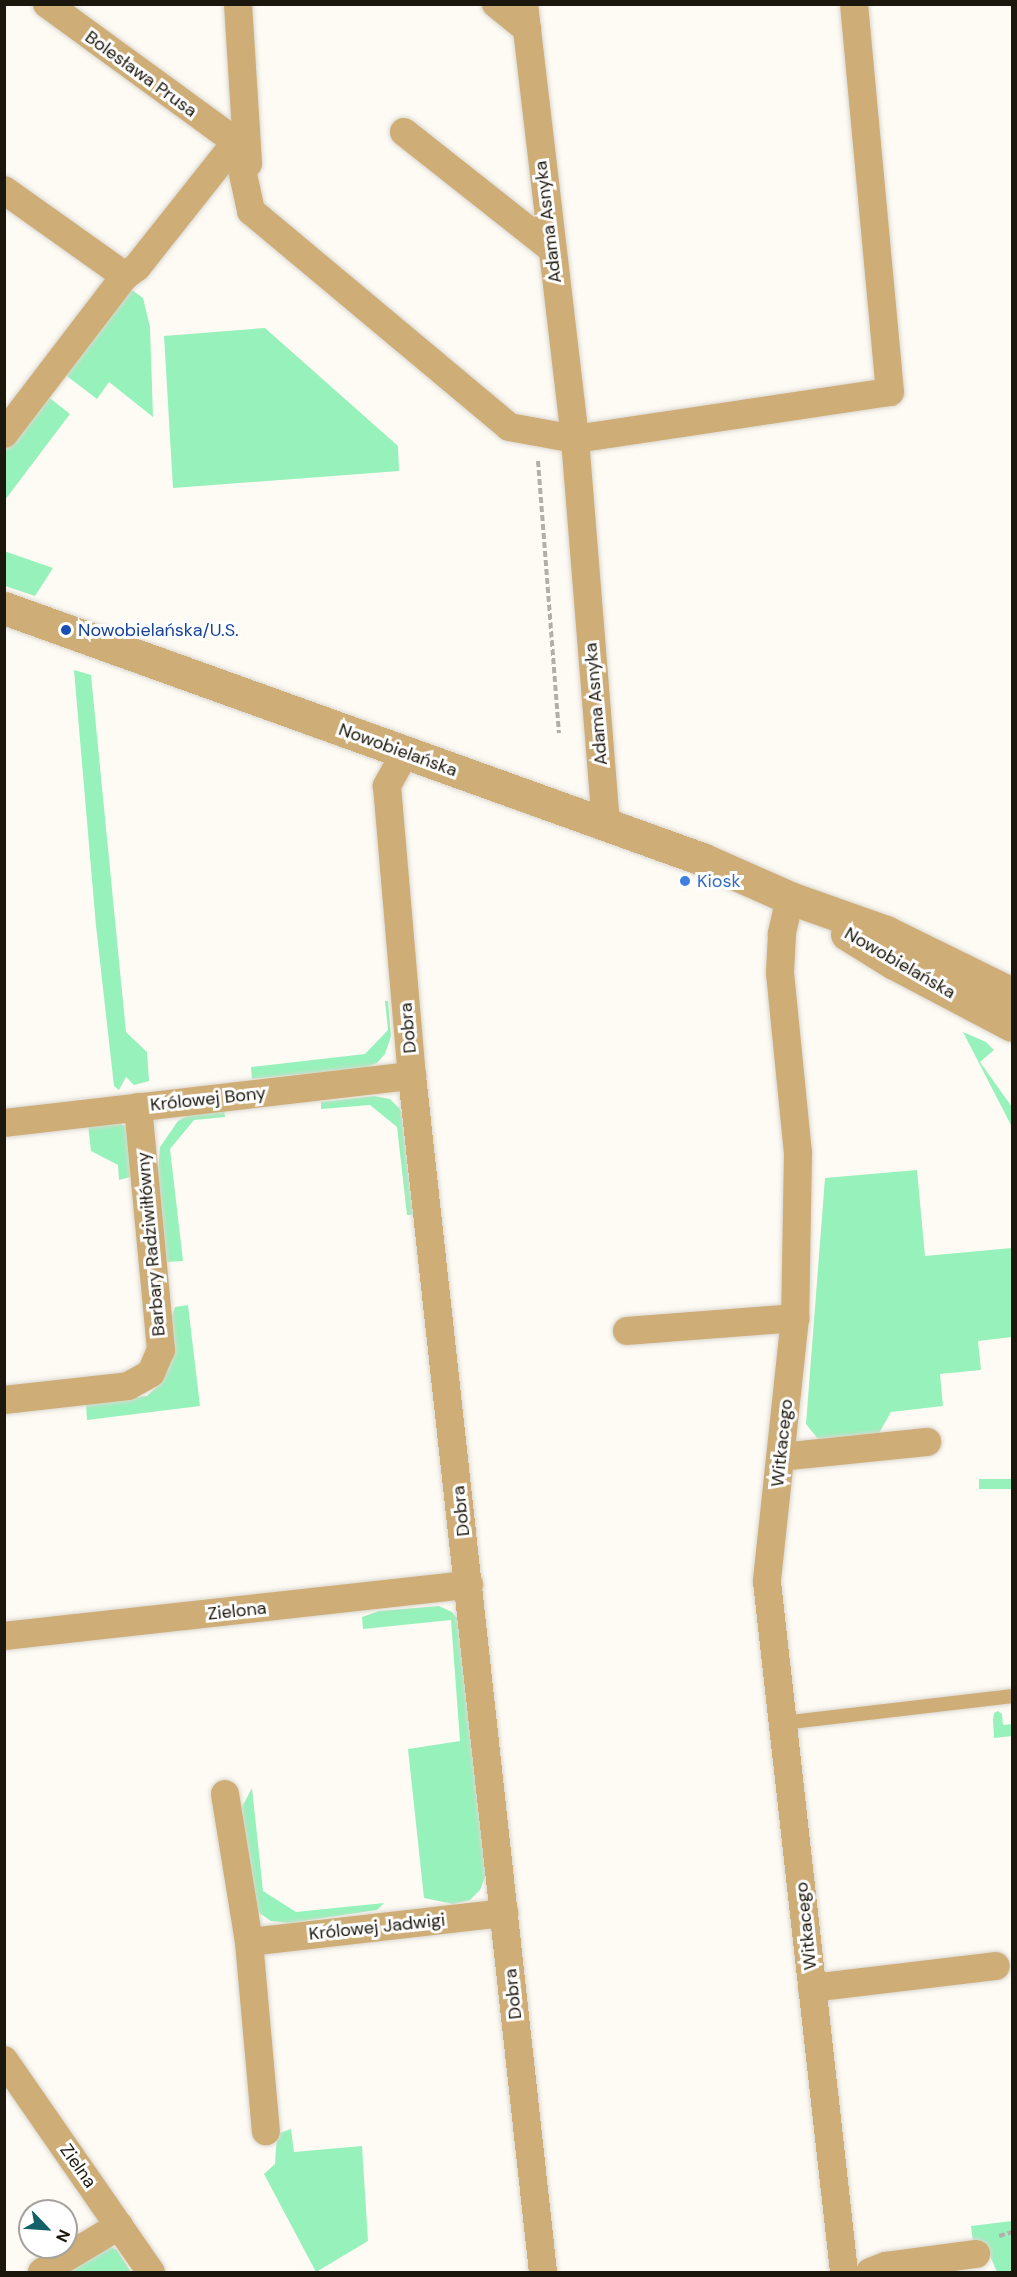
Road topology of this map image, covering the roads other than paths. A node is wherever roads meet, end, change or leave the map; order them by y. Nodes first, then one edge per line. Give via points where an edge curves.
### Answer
1 (46, 4) edge
2 (238, 4) edge
3 (496, 4) edge
4 (854, 4) edge
5 (526, 17) edge
6 (81, 18) edge
7 (404, 132) dead end
8 (236, 142) junction
9 (4, 190) edge
10 (251, 211) junction
11 (551, 248) junction
12 (125, 276) junction
13 (4, 434) edge
14 (575, 440) junction
15 (4, 608) edge
16 (405, 753) junction
17 (606, 824) junction
18 (790, 898) junction
19 (1009, 989) edge
20 (1012, 1025) edge
21 (412, 1077) junction
22 (138, 1107) junction
23 (4, 1123) edge
24 (795, 1318) junction
25 (627, 1331) dead end
26 (4, 1400) edge
27 (927, 1443) dead end
28 (781, 1457) junction
29 (469, 1585) junction
30 (4, 1636) edge
31 (1012, 1696) edge
32 (783, 1723) junction
33 (225, 1794) dead end
34 (504, 1913) junction
35 (249, 1942) junction
36 (996, 1966) dead end
37 (812, 1988) junction
38 (4, 2060) edge
39 (266, 2131) dead end
40 (120, 2226) junction
41 (976, 2254) dead end
42 (42, 2272) edge
43 (152, 2272) edge
44 (543, 2272) edge
45 (844, 2272) edge
46 (870, 2272) edge

1 - 6 street, Bolesława Prusa
2 - 10 street
3 - 5 street
4 - 14 street via 890,392
5 - 11 street, Adama Asnyka
6 - 8 street, Bolesława Prusa
7 - 11 street
8 - 10 street
8 - 12 street via 137,267
9 - 12 street
10 - 14 street via 509,427
11 - 14 street, Adama Asnyka
12 - 13 street
14 - 17 street, Adama Asnyka
15 - 16 street, Nowobielańska
16 - 17 street, Nowobielańska
16 - 21 street, Dobra via 387,786
17 - 18 street, Nowobielańska via 702,859
18 - 19 street, Nowobielańska via 886,932
18 - 20 street, Nowobielańska via 894,963
18 - 24 street, Witkacego via 782,934 780,973 798,1154
21 - 22 street, Królowej Bony
21 - 29 street, Dobra
22 - 23 street, Królowej Bony
22 - 26 street, Barbary Radziwiłłówny via 161,1350 151,1373 128,1386
24 - 25 street
24 - 28 street, Witkacego
27 - 28 street
28 - 32 street, Witkacego via 767,1582
29 - 30 street, Zielona
29 - 34 street, Dobra
31 - 32 lane
32 - 37 street, Witkacego
33 - 35 street
34 - 35 street, Królowej Jadwigi
34 - 44 street, Dobra
35 - 39 street
36 - 37 street, Witkacego
37 - 45 street, Witkacego
38 - 40 street, Zielna
40 - 42 street
40 - 43 street, Zielna
41 - 46 street via 886,2266

